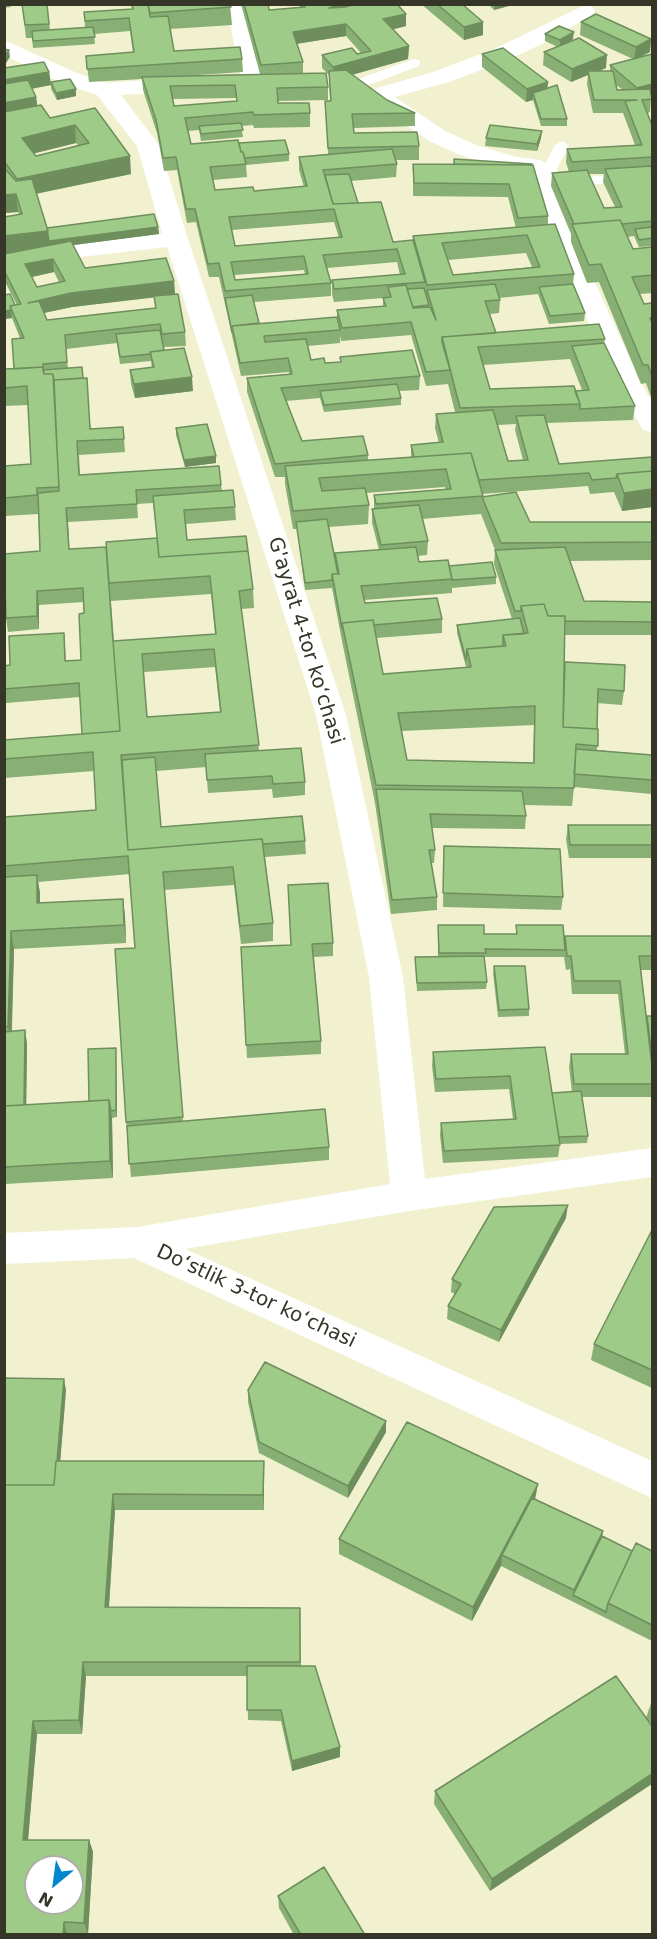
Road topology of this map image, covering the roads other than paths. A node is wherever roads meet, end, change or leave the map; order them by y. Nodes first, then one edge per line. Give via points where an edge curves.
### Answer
1 (236, 4) edge
2 (585, 11) dead end
3 (4, 46) edge
4 (414, 63) dead end
5 (229, 83) edge
6 (253, 83) junction
7 (276, 83) edge
8 (206, 84) edge
9 (361, 87) junction
10 (105, 90) junction
11 (562, 145) dead end
12 (652, 177) edge
13 (548, 178) junction
14 (176, 239) junction
15 (4, 260) edge
16 (652, 424) edge
17 (652, 1163) edge
18 (409, 1196) junction
19 (137, 1242) junction
20 (4, 1249) edge
21 (652, 1480) edge

1 - 6 street
2 - 9 street via 502,54 441,77
3 - 10 street via 69,78
4 - 9 lane
5 - 6 street
6 - 7 street
8 - 10 street
9 - 13 street via 437,136 468,150 532,165
10 - 14 street, G'ayrat 4-tor koʻchasi via 148,145
11 - 13 lane
12 - 13 lane
13 - 16 street via 571,256 628,382
14 - 15 street
14 - 18 street, G'ayrat 4-tor koʻchasi via 331,715 386,977
17 - 18 street, Doʻstlik 3-tor koʻchasi
18 - 19 street, Doʻstlik 3-tor koʻchasi
19 - 20 street
19 - 21 street, Doʻstlik 3-tor koʻchasi

